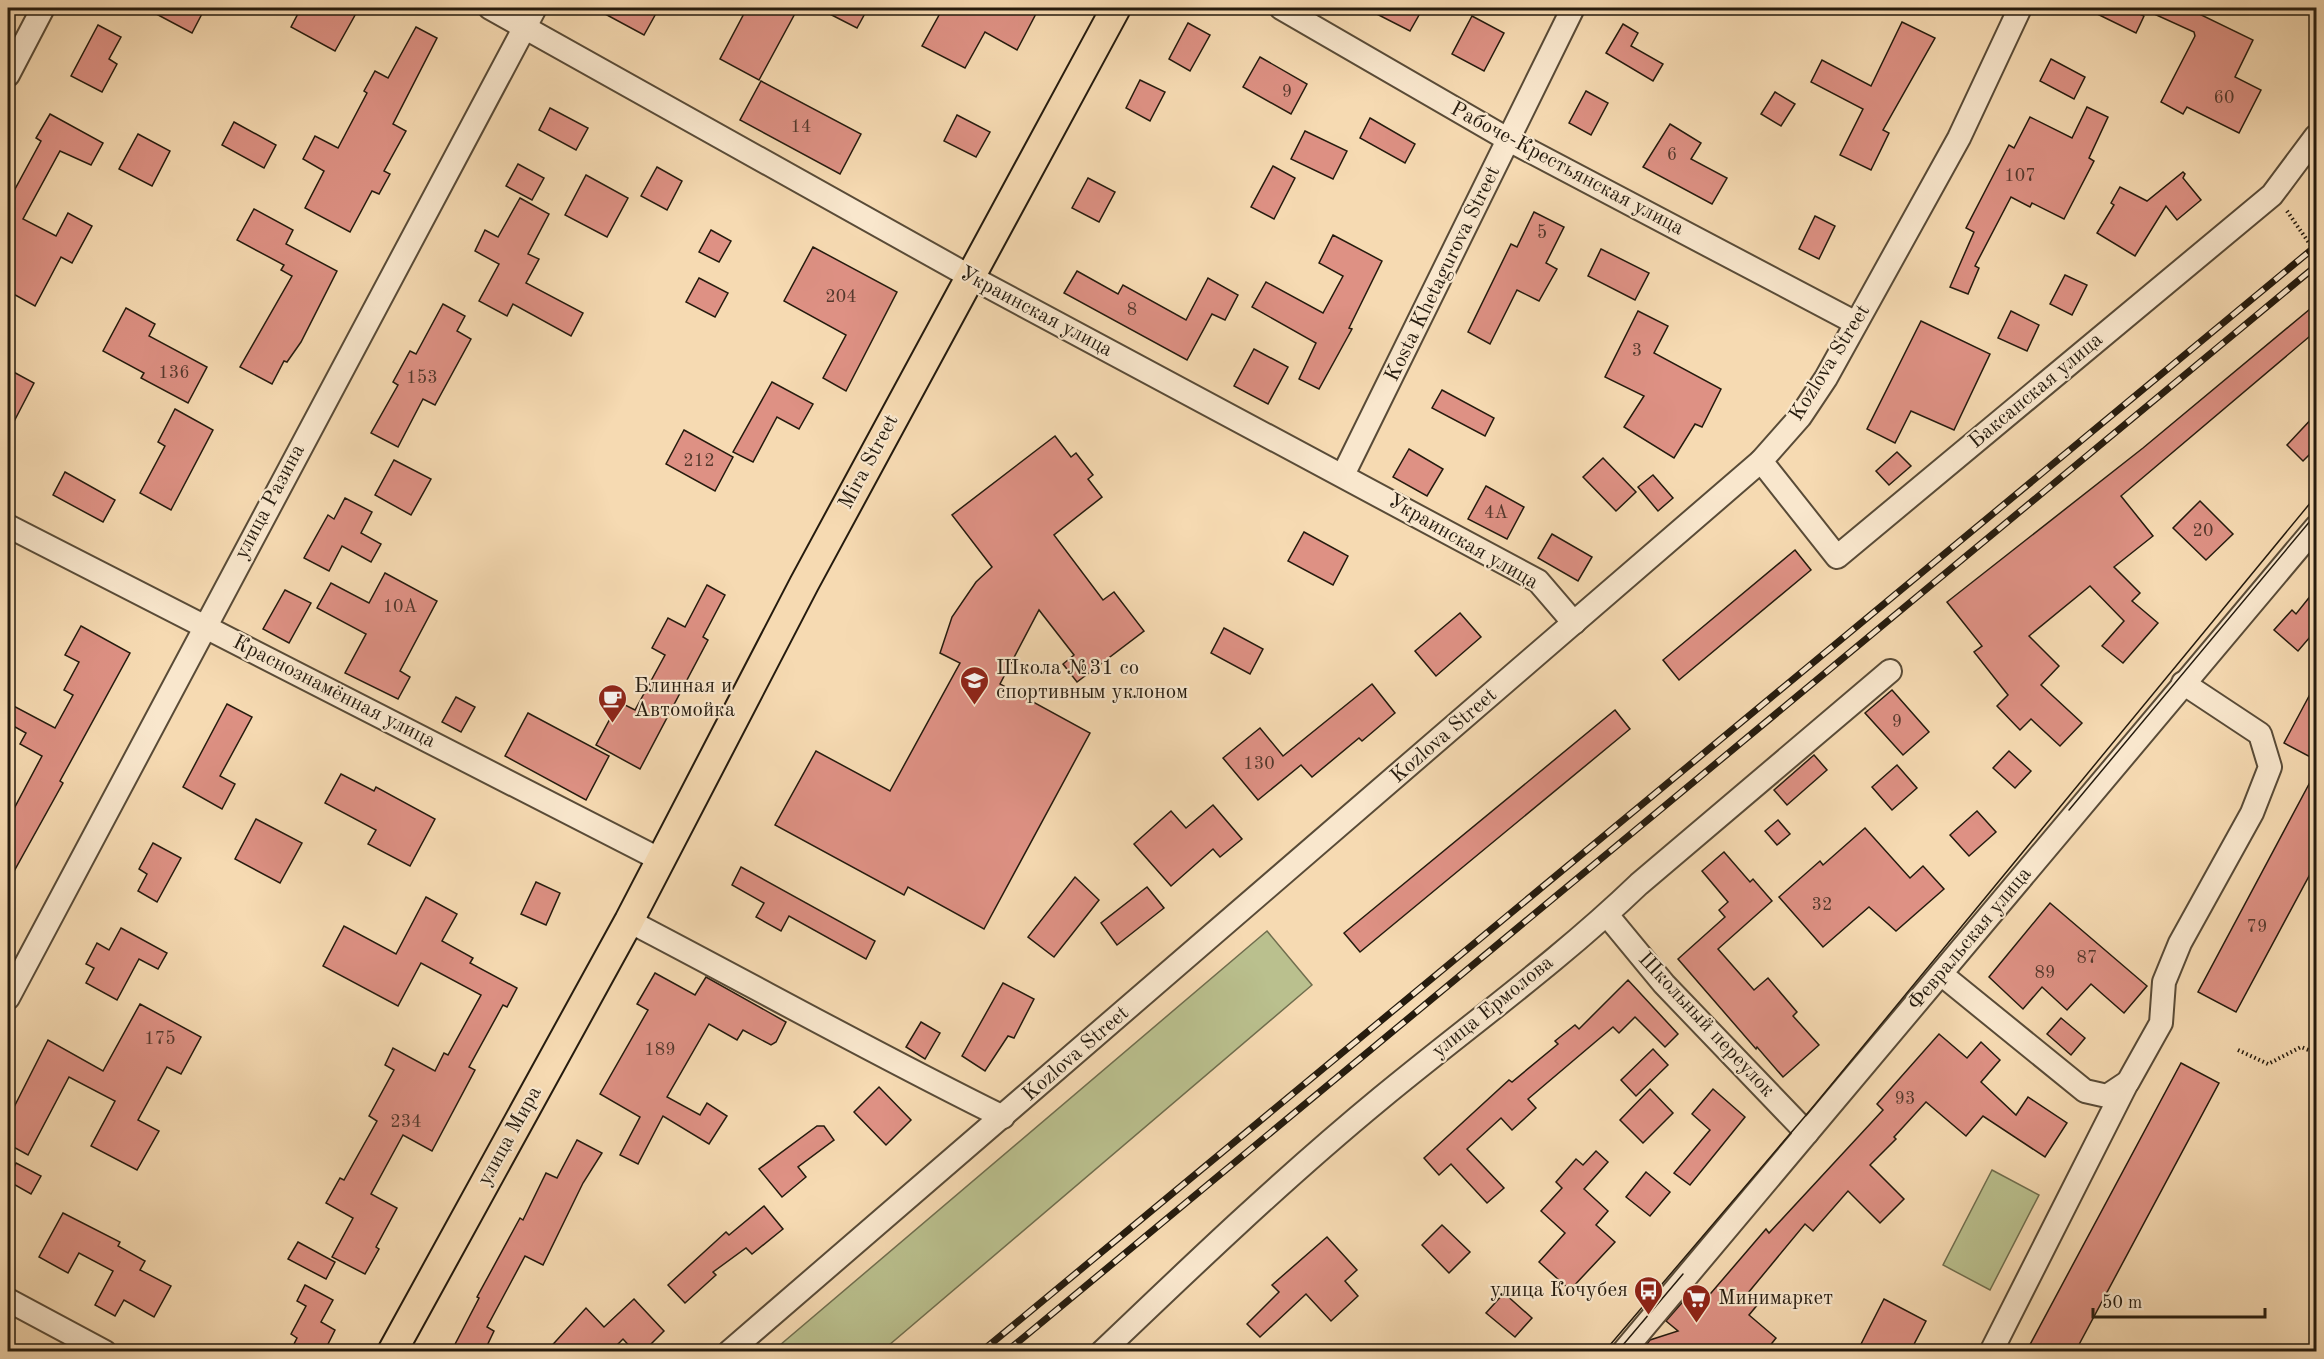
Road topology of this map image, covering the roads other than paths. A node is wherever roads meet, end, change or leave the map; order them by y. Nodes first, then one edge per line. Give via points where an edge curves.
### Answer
1 (43, 8) edge
2 (490, 8) edge
3 (1116, 8) edge
4 (1281, 8) edge
5 (1573, 8) edge
6 (2020, 8) edge
7 (530, 17) edge
8 (8, 75) edge
9 (2316, 136) edge
10 (1509, 140) junction
11 (969, 276) junction
12 (1856, 323) junction
13 (1761, 461) junction
14 (1343, 475) junction
15 (8, 526) edge
16 (2316, 527) edge
17 (1574, 623) junction
18 (204, 625) junction
19 (1890, 671) dead end
20 (2183, 683) junction
21 (659, 860) junction
22 (1607, 915) junction
23 (629, 921) junction
24 (1941, 974) junction
25 (8, 998) edge
26 (2128, 1082) junction
27 (1004, 1117) junction
28 (1807, 1133) junction
29 (8, 1300) edge
30 (105, 1352) edge
31 (392, 1352) edge
32 (729, 1352) edge
33 (1102, 1352) edge
34 (1623, 1352) edge
35 (1991, 1352) edge

1 - 8 street
2 - 7 street, Украинская улица
3 - 11 main road, Mira Street
4 - 10 street, Рабоче-Крестьянская улица
5 - 10 street, Kosta Khetagurova Street
6 - 12 street, Kozlova Street via 1959,138
7 - 11 street, Украинская улица
7 - 18 street, улица Разина
9 - 13 street, Баксанская улица via 2272,195 1838,557
10 - 12 street, Рабоче-Крестьянская улица
10 - 14 street, Kosta Khetagurova Street
11 - 14 street, Украинская улица
11 - 21 main road, Mira Street
12 - 13 street, Kozlova Street via 1800,417
13 - 17 street, Kozlova Street
14 - 17 street, Украинская улица via 1538,581
15 - 18 street, Краснознамённая улица
16 - 20 street, Февральская улица
17 - 27 street, Kozlova Street
18 - 21 street, Краснознамённая улица
18 - 25 street, улица Разина
19 - 22 street, улица Ермолова
20 - 24 street, Февральская улица
20 - 26 street via 2260,734 2270,767 2252,813 2180,943 2164,982 2161,1023
21 - 23 main road, Mira Street
22 - 28 street, Школьный переулок via 1664,984
22 - 33 street, улица Ермолова via 1380,1099 1210,1248
23 - 27 street via 890,1061
23 - 31 main road, улица Мира
24 - 26 street via 2085,1091 2107,1096
24 - 28 street, Февральская улица
26 - 35 street
27 - 32 street, Kozlova Street
28 - 34 street, Февральская улица
29 - 30 street

